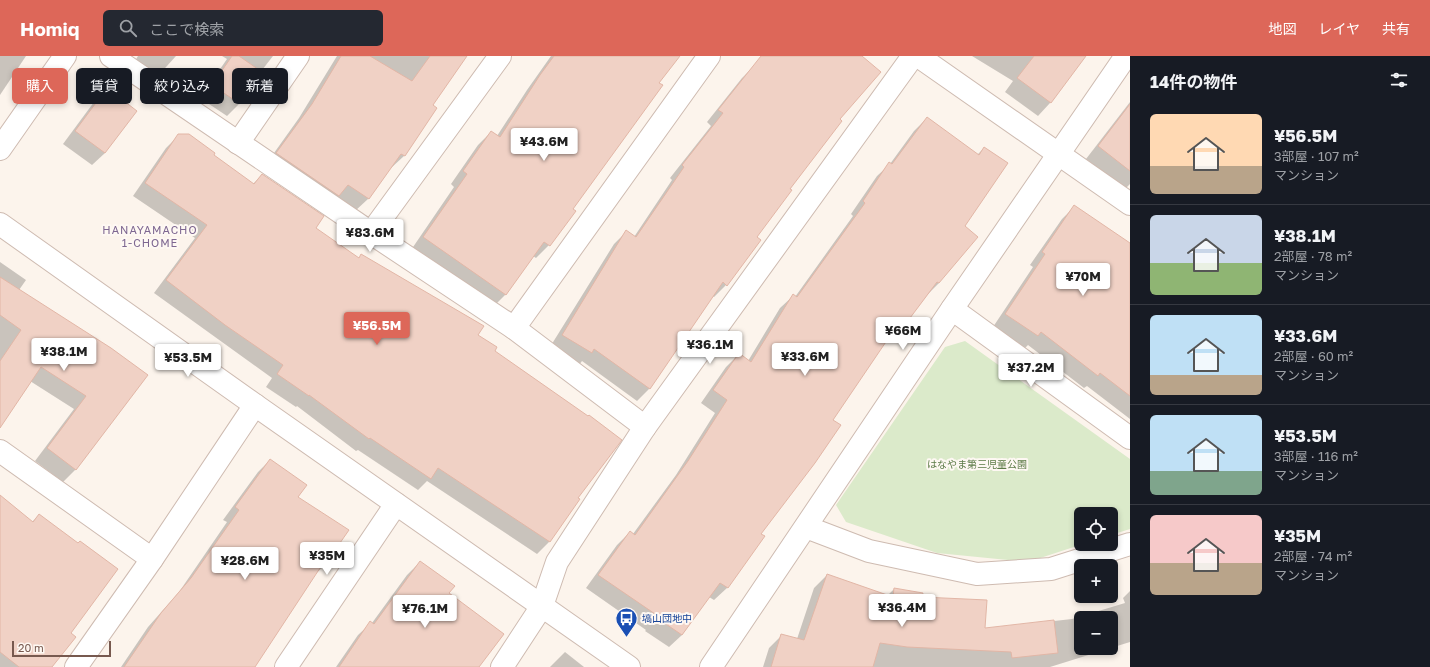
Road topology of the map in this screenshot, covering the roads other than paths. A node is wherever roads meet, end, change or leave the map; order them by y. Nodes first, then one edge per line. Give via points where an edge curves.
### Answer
1 (65, 56) edge
2 (111, 56) edge
3 (298, 56) edge
4 (500, 56) edge
5 (709, 56) edge
6 (913, 56) edge
7 (918, 56) edge
8 (1126, 56) edge
9 (238, 143) junction
10 (0, 149) edge
11 (1059, 154) junction
12 (1130, 204) edge
13 (0, 224) edge
14 (371, 233) junction
15 (952, 309) junction
16 (514, 328) junction
17 (255, 405) junction
18 (645, 427) junction
19 (1130, 438) edge
20 (0, 451) edge
21 (396, 504) junction
22 (806, 527) junction
23 (1130, 544) edge
24 (152, 559) junction
25 (542, 606) junction
26 (76, 667) edge
27 (286, 667) edge
28 (502, 667) edge
29 (629, 667) edge
30 (711, 667) edge

1 - 10 street
2 - 9 street
3 - 9 street
4 - 14 street
5 - 16 street
6 - 18 street
7 - 11 street
8 - 11 street
9 - 14 street
11 - 12 street
11 - 15 street
13 - 17 street
14 - 16 street
15 - 19 street
15 - 22 street
16 - 18 street
17 - 21 street
17 - 24 street
18 - 25 street via 557,562
20 - 24 street
21 - 25 street
21 - 27 street
22 - 23 street via 869,551 977,574 1051,569
22 - 30 street
24 - 26 street
25 - 28 street
25 - 29 street

